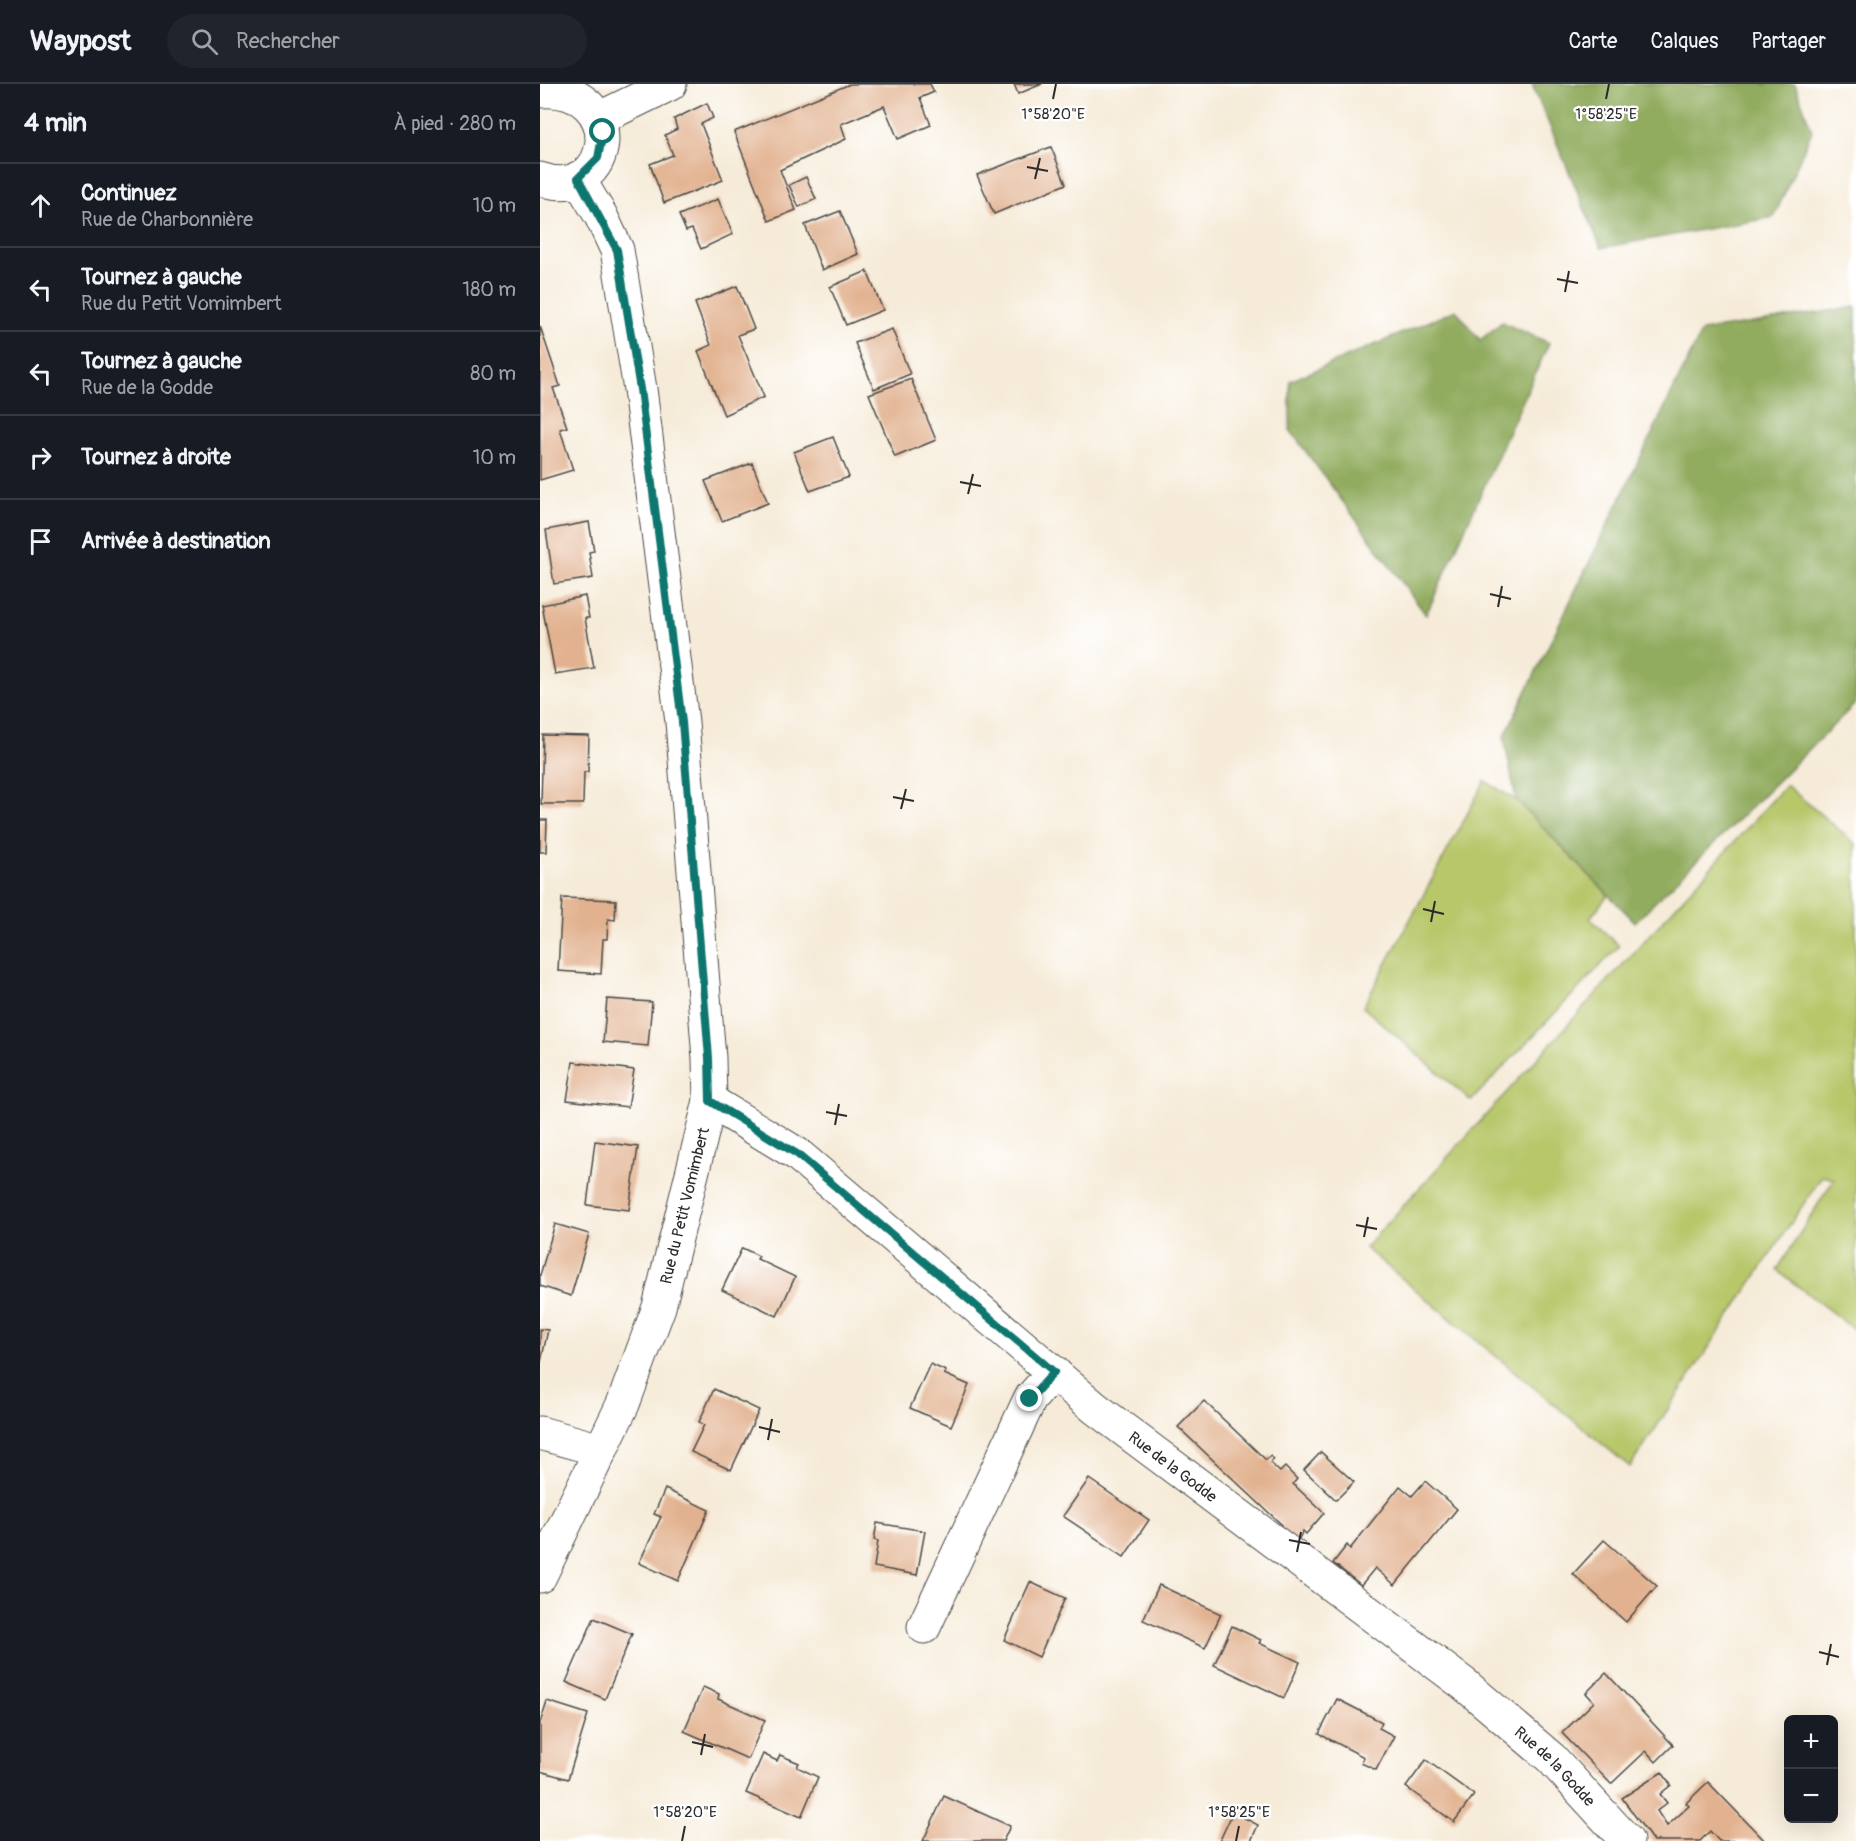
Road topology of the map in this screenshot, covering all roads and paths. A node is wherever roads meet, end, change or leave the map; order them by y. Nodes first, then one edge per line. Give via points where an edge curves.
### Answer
1 (670, 84) edge
2 (540, 91) edge
3 (600, 118) junction
4 (578, 178) junction
5 (540, 179) edge
6 (710, 1101) junction
7 (1054, 1372) junction
8 (540, 1433) edge
9 (601, 1450) junction
10 (540, 1576) edge
11 (924, 1628) dead end
12 (1627, 1841) edge

1 - 3 street
2 - 3 street via 555,88 582,96
3 - 4 street via 603,132 598,158
4 - 5 street via 564,182
4 - 6 street, Rue du Petit Vomimbert via 617,250 640,389 682,722
6 - 7 street, Rue de la Godde via 797,1154
6 - 9 street, Rue du Petit Vomimbert via 659,1307 623,1404
7 - 11 street via 1030,1399
7 - 12 street, Rue de la Godde via 1095,1408 1464,1684 1551,1758
8 - 9 street
9 - 10 street, Rue du Petit Vomimbert

